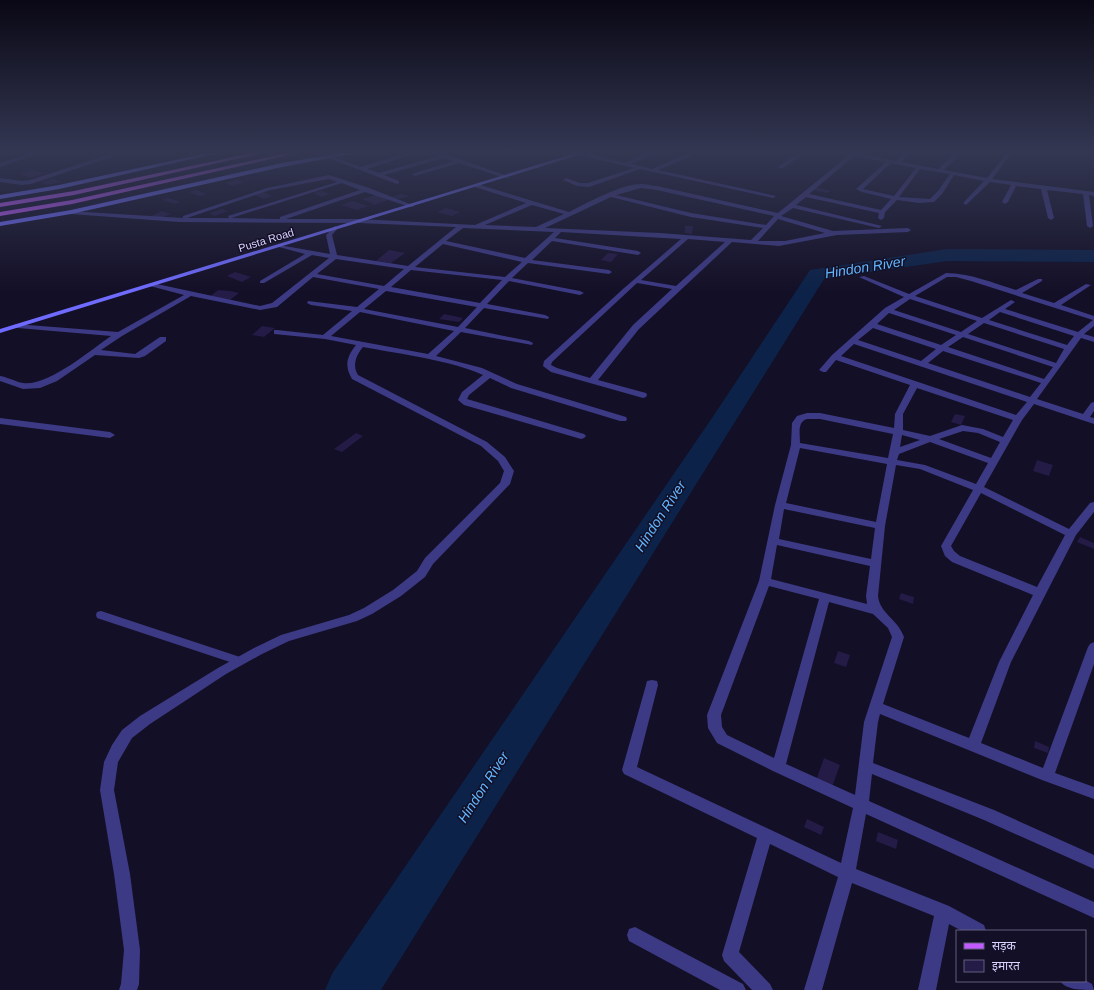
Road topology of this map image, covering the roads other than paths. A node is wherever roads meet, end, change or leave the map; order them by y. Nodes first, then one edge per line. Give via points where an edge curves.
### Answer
1 (39, 199) edge
2 (85, 199) edge
3 (129, 199) edge
4 (239, 199) edge
5 (287, 199) edge
6 (337, 199) edge
7 (394, 199) edge
8 (434, 199) edge
9 (519, 199) edge
10 (603, 199) edge
11 (624, 199) edge
12 (706, 199) edge
13 (800, 199) edge
14 (824, 199) edge
15 (894, 199) edge
16 (907, 199) edge
17 (934, 199) edge
18 (970, 199) edge
19 (1006, 199) edge
20 (1047, 199) edge
21 (1087, 199) edge
22 (1005, 202) dead end
23 (531, 203) junction
24 (966, 203) dead end
25 (0, 205) edge
26 (412, 206) junction
27 (792, 206) junction
28 (71, 212) junction
29 (882, 212) junction
30 (0, 214) edge
31 (569, 214) junction
32 (778, 216) junction
33 (1051, 218) dead end
34 (179, 220) junction
35 (275, 220) junction
36 (218, 221) junction
37 (359, 222) junction
38 (0, 224) edge
39 (1090, 226) dead end
40 (460, 227) junction
41 (473, 227) junction
42 (767, 227) junction
43 (336, 228) junction
44 (879, 229) junction
45 (535, 230) junction
46 (908, 230) dead end
47 (559, 231) junction
48 (833, 233) junction
49 (687, 237) junction
50 (551, 239) junction
51 (731, 240) junction
52 (441, 242) junction
53 (752, 242) junction
54 (281, 246) junction
55 (312, 253) junction
56 (638, 253) dead end
57 (334, 257) junction
58 (528, 261) junction
59 (409, 268) junction
60 (609, 272) dead end
61 (312, 275) junction
62 (862, 277) dead end
63 (507, 279) junction
64 (1040, 280) dead end
65 (636, 281) junction
66 (262, 282) dead end
67 (152, 285) junction
68 (1088, 285) dead end
69 (384, 288) junction
70 (678, 288) junction
71 (1016, 293) junction
72 (190, 294) junction
73 (580, 294) dead end
74 (910, 297) junction
75 (1011, 302) dead end
76 (311, 303) dead end
77 (482, 305) junction
78 (1054, 306) junction
79 (359, 310) junction
80 (888, 310) junction
81 (1000, 310) junction
82 (545, 317) dead end
83 (1094, 318) edge
84 (983, 320) junction
85 (1094, 322) edge
86 (872, 324) junction
87 (18, 326) junction
88 (460, 329) junction
89 (0, 331) edge
90 (276, 332) dead end
91 (120, 334) junction
92 (961, 335) junction
93 (1079, 335) junction
94 (325, 337) junction
95 (163, 339) dead end
96 (1094, 340) edge
97 (853, 341) junction
98 (529, 343) dead end
99 (361, 344) junction
100 (943, 347) junction
101 (1069, 348) junction
102 (93, 352) junction
103 (835, 357) junction
104 (430, 358) junction
105 (922, 364) junction
106 (1058, 366) junction
107 (823, 370) dead end
108 (490, 374) junction
109 (0, 378) edge
110 (592, 381) junction
111 (1045, 382) junction
112 (915, 384) junction
113 (643, 395) dead end
114 (1031, 400) junction
115 (1094, 405) edge
116 (1085, 418) junction
117 (623, 419) dead end
118 (1018, 419) junction
119 (0, 421) edge
120 (1094, 421) edge
121 (898, 432) junction
122 (110, 435) dead end
123 (581, 436) dead end
124 (929, 439) junction
125 (1006, 441) junction
126 (796, 445) junction
127 (892, 457) junction
128 (993, 462) junction
129 (978, 488) junction
130 (780, 505) junction
131 (1094, 505) edge
132 (880, 526) junction
133 (1071, 534) junction
134 (773, 541) junction
135 (876, 564) junction
136 (765, 581) junction
137 (1040, 592) junction
138 (824, 597) junction
139 (875, 610) junction
140 (101, 615) dead end
141 (1094, 647) edge
142 (239, 661) junction
143 (652, 685) dead end
144 (875, 706) junction
145 (973, 745) junction
146 (866, 766) junction
147 (778, 767) junction
148 (1046, 776) junction
149 (1094, 794) edge
150 (861, 805) junction
151 (765, 834) junction
152 (1094, 862) edge
153 (847, 873) junction
154 (1094, 910) edge
155 (943, 912) junction
156 (976, 930) edge
157 (635, 936) dead end
158 (1071, 982) edge
159 (128, 990) edge
160 (737, 990) edge
161 (764, 990) edge
162 (813, 990) edge
163 (927, 990) edge
164 (1086, 990) edge

1 - 25 main road
2 - 30 main road
3 - 28 street
4 - 34 street
5 - 36 street
6 - 35 street
7 - 26 street
8 - 26 street, Pusta Road
9 - 23 street
10 - 31 street
11 - 42 street via 691,215
12 - 32 street
13 - 27 street
14 - 29 street
15 - 29 street
16 - 17 street via 922,202
18 - 24 street
19 - 22 street
20 - 33 street
21 - 39 street
23 - 31 street
23 - 41 street
26 - 37 street, Pusta Road
27 - 32 street
27 - 44 street
28 - 34 street
28 - 38 street
29 - 44 street
31 - 45 street
32 - 42 street
32 - 48 street
34 - 36 street
35 - 36 street
35 - 37 street
37 - 40 street
37 - 43 street, Pusta Road
40 - 41 street
40 - 52 street
41 - 45 street
42 - 53 street
43 - 54 street, Pusta Road
43 - 57 street via 329,236
44 - 46 street
44 - 48 street
45 - 47 street
47 - 49 street
47 - 50 street
48 - 53 street via 792,244
49 - 51 street
49 - 65 street
50 - 56 street
50 - 58 street
51 - 53 street
51 - 70 street
52 - 58 street
52 - 59 street
54 - 55 street
54 - 67 street, Pusta Road
55 - 57 street
55 - 66 street
57 - 59 street
57 - 61 street
58 - 60 street
58 - 63 street
59 - 63 street
59 - 69 street
61 - 69 street
61 - 72 street via 268,307 260,308
62 - 74 street
63 - 73 street
63 - 77 street
64 - 71 street
65 - 70 street
65 - 110 street via 548,361 547,366 554,370
67 - 72 street
67 - 87 street, Pusta Road
68 - 78 street
69 - 77 street
69 - 79 street
70 - 110 street via 636,327
71 - 74 street via 951,274 943,276
71 - 78 street
72 - 91 street
74 - 80 street
74 - 84 street
75 - 81 street
76 - 79 street
77 - 82 street
77 - 88 street
78 - 83 street
79 - 88 street
79 - 94 street
80 - 86 street
80 - 92 street
81 - 84 street
81 - 93 street
84 - 92 street
84 - 101 street
85 - 93 street
86 - 97 street
86 - 100 street
87 - 89 street, Pusta Road
87 - 91 street
88 - 98 street
88 - 104 street
90 - 94 street
91 - 102 street
92 - 100 street
92 - 106 street
93 - 96 street
93 - 101 street
94 - 99 street
95 - 102 street via 136,356
97 - 103 street
97 - 105 street
99 - 104 street
99 - 142 street via 353,354 351,370 356,377 493,450 509,471 505,484 429,561 421,574 397,593 361,614 285,638
100 - 105 street
100 - 111 street
101 - 106 street
102 - 109 street via 54,379 40,385 23,386
103 - 107 street
103 - 112 street
104 - 108 street
105 - 114 street
106 - 111 street
108 - 117 street via 528,391
108 - 123 street via 465,394 462,400
110 - 113 street
111 - 114 street
112 - 118 street
112 - 121 street via 899,414
114 - 116 street
114 - 118 street
115 - 116 street
116 - 120 street
118 - 125 street
119 - 122 street
121 - 124 street
121 - 126 street via 820,416 807,416 800,418 796,424
121 - 127 street
124 - 125 street via 962,428 980,431
124 - 127 street
124 - 128 street
125 - 128 street
126 - 127 street
126 - 130 street
127 - 129 street
127 - 132 street
128 - 129 street
129 - 133 street
129 - 137 street via 946,546 949,553 956,559
130 - 132 street
130 - 134 street
131 - 133 street
132 - 135 street
133 - 137 street
134 - 135 street
134 - 136 street
135 - 139 street via 872,603
136 - 138 street
136 - 147 street via 714,715 715,728 722,739
137 - 145 street via 1005,662
138 - 139 street
138 - 147 street
139 - 144 street via 893,625 898,638
140 - 142 lane
141 - 148 street
142 - 159 street via 133,729 116,748 111,762 107,790 132,950
143 - 151 street via 629,770
144 - 145 street
144 - 146 street
145 - 148 street
146 - 150 street
146 - 152 street via 989,815
147 - 150 street
148 - 149 street
150 - 153 street
150 - 154 street
151 - 153 street
151 - 161 street via 730,955
153 - 155 street
153 - 162 street
155 - 156 street
155 - 163 street
157 - 160 street
158 - 164 street

